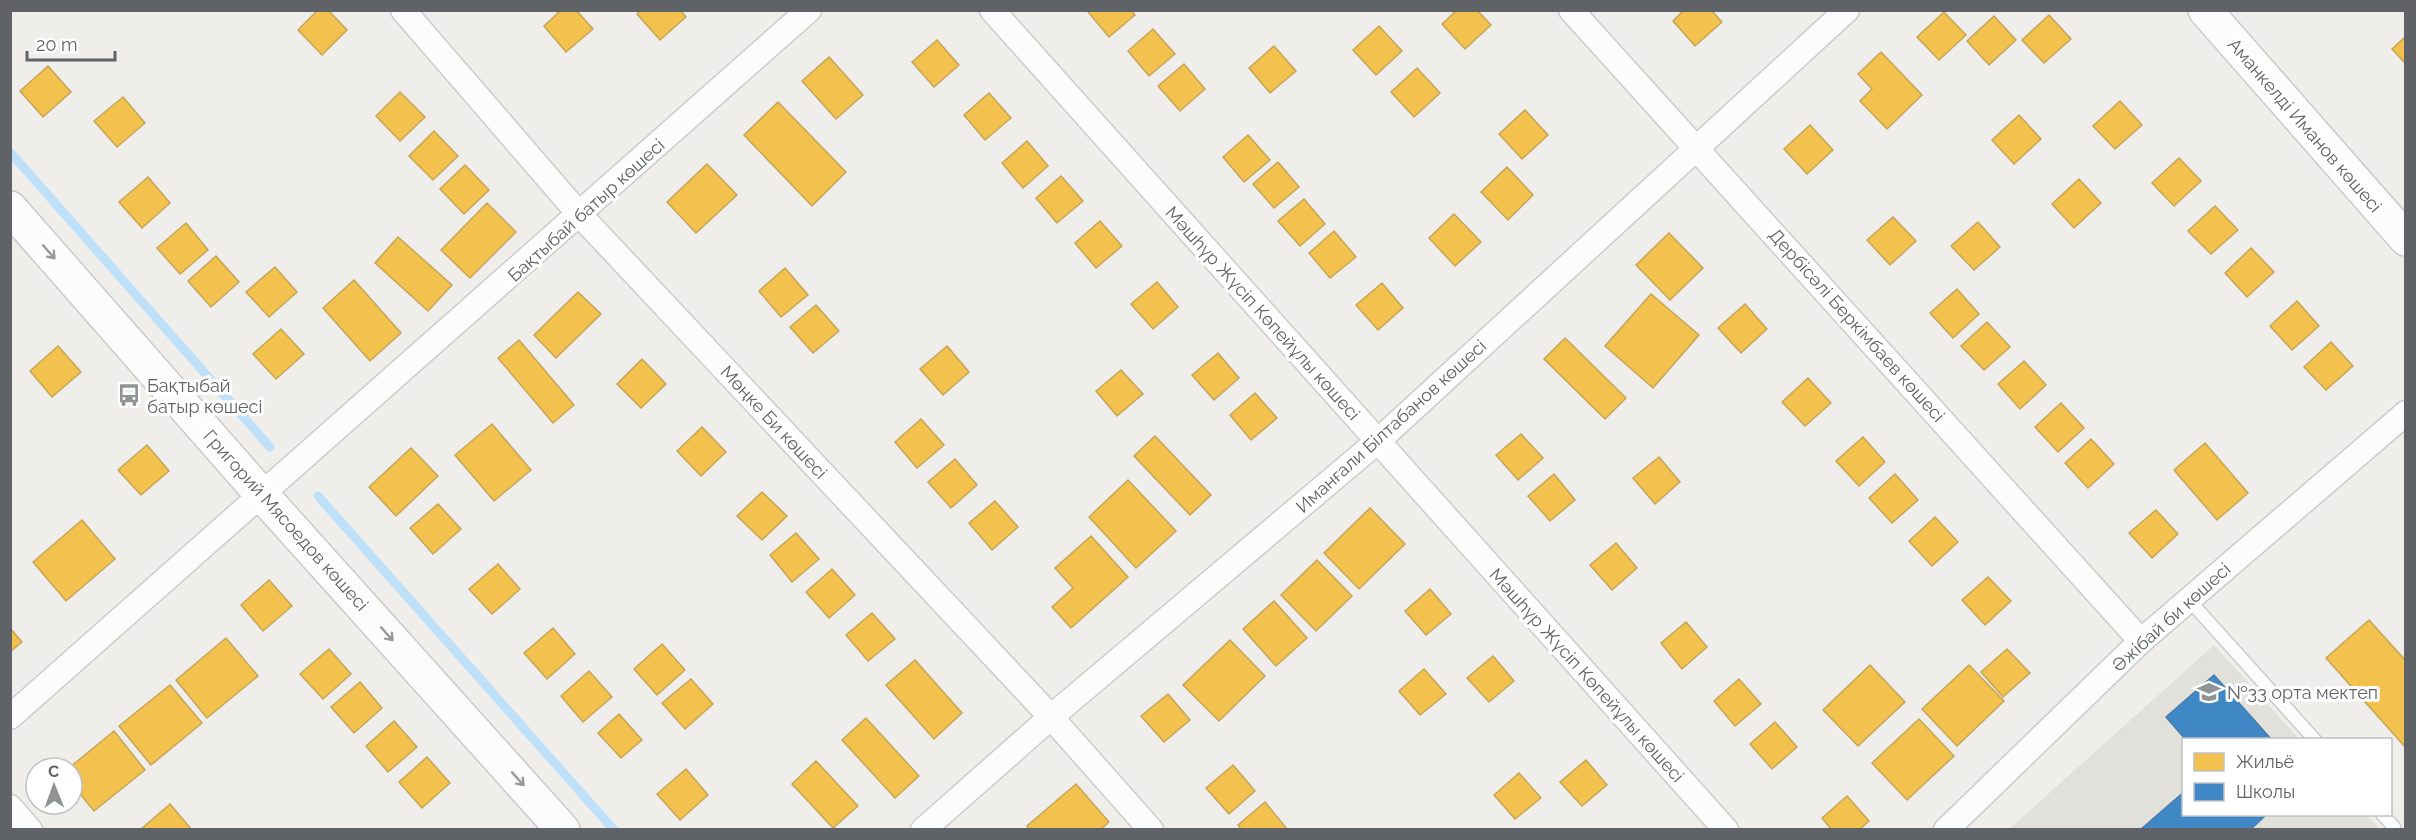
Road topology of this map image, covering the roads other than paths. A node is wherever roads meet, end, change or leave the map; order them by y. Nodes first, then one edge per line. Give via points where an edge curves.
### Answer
1 (403, 10) edge
2 (809, 10) edge
3 (992, 10) edge
4 (1571, 10) edge
5 (1847, 10) edge
6 (2205, 10) edge
7 (1698, 148) junction
8 (10, 208) edge
9 (580, 215) junction
10 (2406, 239) edge
11 (2406, 413) edge
12 (1378, 441) junction
13 (263, 495) junction
14 (2189, 600) junction
15 (2141, 641) junction
16 (10, 717) edge
17 (1052, 717) junction
18 (2313, 738) edge
19 (10, 807) edge
20 (2384, 816) edge
21 (30, 830) edge
22 (563, 830) edge
23 (923, 830) edge
24 (1151, 830) edge
25 (1726, 830) edge
26 (1946, 830) edge
27 (2393, 830) edge

1 - 9 street, Мөңке Би көшесі
2 - 9 street, Бақтыбай батыр көшесі
3 - 12 street, Мәшһүр Жүсіп Көпейұлы көшесі
4 - 7 street, Дербісәлі Беркімбаев көшесі
5 - 7 street, Иманғали Білтабанов көшесі
6 - 10 main road, Аманкелді Иманов көшесі
7 - 12 street, Иманғали Білтабанов көшесі
7 - 15 street, Дербісәлі Беркімбаев көшесі
8 -> 13 main road, Григорий Мясоедов көшесі
9 - 13 street, Бақтыбай батыр көшесі
9 - 17 street, Мөңке Би көшесі
11 - 14 street, Әжібай би көшесі
12 - 17 street, Иманғали Білтабанов көшесі
12 - 25 street, Мәшһүр Жүсіп Көпейұлы көшесі
13 - 16 street, Бақтыбай батыр көшесі
13 -> 22 main road, Григорий Мясоедов көшесі
14 - 15 street, Әжібай би көшесі
14 - 18 lane
15 - 26 street, Әжібай би көшесі
17 - 23 street, Иманғали Білтабанов көшесі
17 - 24 street, Мөңке Би көшесі
19 - 21 street
20 - 27 lane

